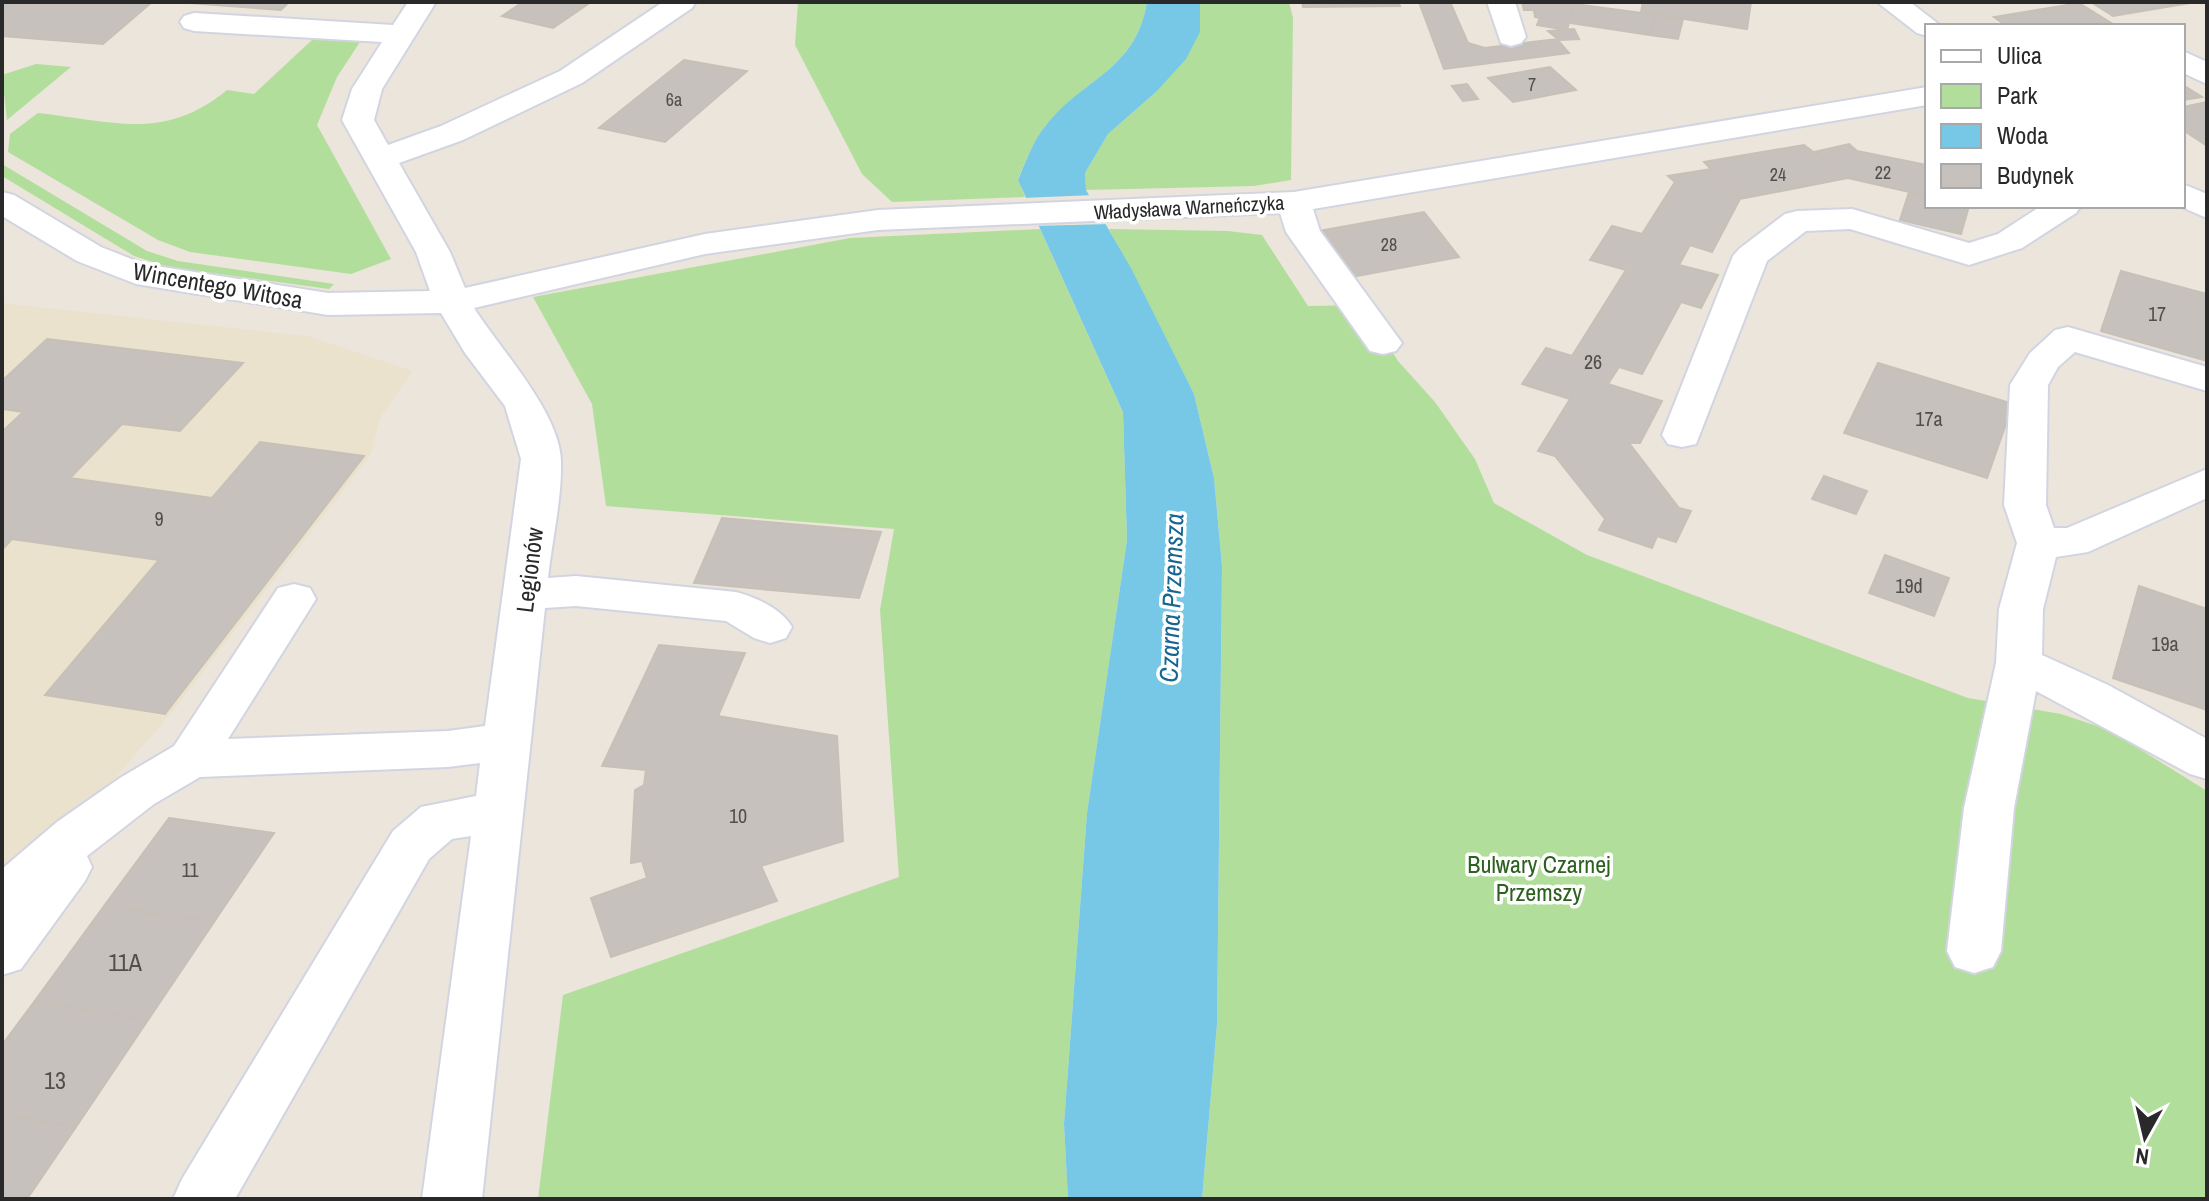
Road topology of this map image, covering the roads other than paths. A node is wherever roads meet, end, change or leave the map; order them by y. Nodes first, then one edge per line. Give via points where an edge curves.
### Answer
1 (329, 2) edge
2 (682, 2) edge
3 (1501, 2) edge
4 (1891, 2) edge
5 (411, 18) edge
6 (194, 22) dead end
7 (1925, 26) edge
8 (300, 29) junction
9 (1511, 37) dead end
10 (2207, 44) edge
11 (2185, 48) edge
12 (2185, 61) edge
13 (2207, 75) edge
14 (1925, 96) edge
15 (378, 159) junction
16 (2185, 195) edge
17 (2, 202) edge
18 (1294, 202) junction
19 (2061, 208) edge
20 (2207, 208) edge
21 (452, 302) junction
22 (1383, 343) dead end
23 (2207, 379) edge
24 (1682, 435) dead end
25 (2205, 486) edge
26 (2038, 543) junction
27 (527, 594) junction
28 (294, 599) dead end
29 (770, 627) dead end
30 (2019, 663) junction
31 (507, 741) junction
32 (191, 759) junction
33 (2207, 761) edge
34 (496, 813) junction
35 (75, 836) junction
36 (2, 900) edge
37 (1974, 951) dead end
38 (2, 953) edge
39 (203, 1199) edge
40 (452, 1199) edge

1 - 8 street
2 - 15 street via 571,77 452,133
3 - 9 street
4 - 7 street
5 - 8 street
5 - 15 street, Legionów via 367,89 358,120
6 - 8 street
10 - 11 street
12 - 13 street
14 - 18 street, Władysława Warneńczyka
15 - 21 street, Legionów via 433,252
16 - 20 street
17 - 21 street, Wincentego Witosa via 89,254 136,273 328,304
18 - 21 street, Władysława Warneńczyka via 813,227 705,244
18 - 22 street via 1303,232
19 - 24 street via 2010,241 1969,254 1852,219 1797,221 1751,256
21 - 27 street, Legionów via 524,405 541,459
23 - 26 street via 2068,338 2043,361 2029,385 2025,505
25 - 26 street via 2073,542
26 - 30 street via 2021,609
27 - 29 street via 576,591 736,607
27 - 31 street, Legionów
28 - 32 street
30 - 33 street
30 - 37 street via 1989,808
31 - 32 street via 448,749
31 - 34 street, Legionów
32 - 35 street
34 - 39 street via 439,821 411,845
34 - 40 street, Legionów
35 - 36 street
35 - 38 street via 77,853

